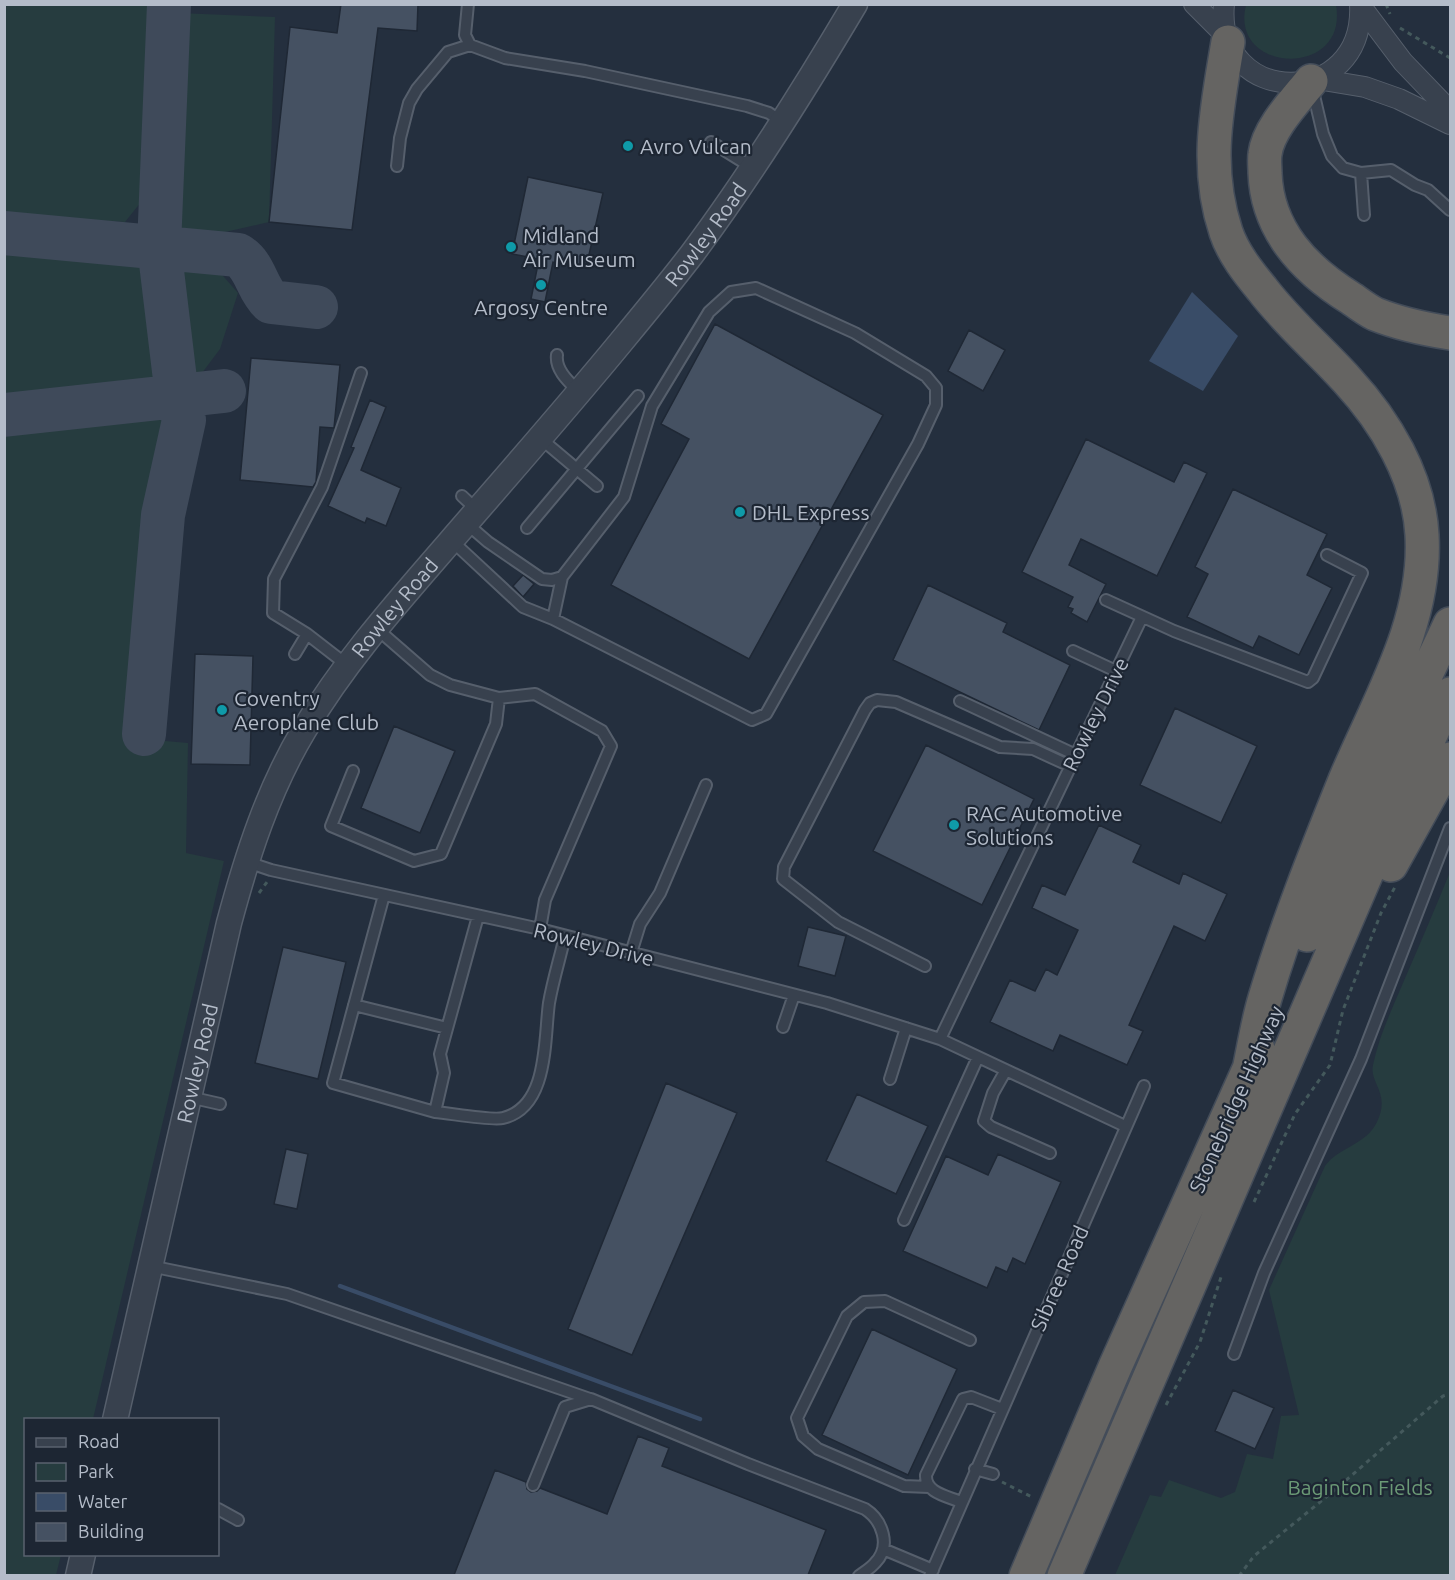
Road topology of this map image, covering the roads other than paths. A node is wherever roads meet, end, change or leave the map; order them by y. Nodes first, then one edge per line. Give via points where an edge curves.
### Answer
1 (468, 4) edge
2 (855, 4) edge
3 (1194, 4) edge
4 (1224, 4) edge
5 (1360, 5) edge
6 (1227, 39) junction
7 (470, 45) junction
8 (1314, 80) junction
9 (1450, 111) edge
10 (783, 122) junction
11 (1450, 124) edge
12 (711, 142) dead end
13 (398, 166) dead end
14 (753, 168) junction
15 (1361, 173) junction
16 (1450, 210) edge
17 (1364, 215) dead end
18 (1450, 333) edge
19 (557, 355) dead end
20 (361, 373) dead end
21 (579, 392) junction
22 (638, 396) dead end
23 (540, 438) junction
24 (577, 469) junction
25 (597, 486) dead end
26 (464, 518) junction
27 (527, 528) dead end
28 (1327, 555) dead end
29 (562, 577) junction
30 (1106, 600) dead end
31 (1142, 617) junction
32 (553, 619) junction
33 (1450, 624) edge
34 (375, 627) junction
35 (307, 634) junction
36 (1073, 651) dead end
37 (295, 654) dead end
38 (347, 665) junction
39 (1116, 671) junction
40 (1450, 694) edge
41 (499, 698) junction
42 (960, 701) dead end
43 (1076, 755) junction
44 (1450, 759) edge
45 (1070, 766) junction
46 (353, 771) dead end
47 (706, 785) dead end
48 (1450, 828) edge
49 (246, 862) junction
50 (384, 895) junction
51 (478, 916) junction
52 (540, 929) junction
53 (565, 936) junction
54 (631, 953) junction
55 (926, 966) dead end
56 (1326, 970) junction
57 (794, 995) junction
58 (354, 1005) junction
59 (783, 1027) dead end
60 (447, 1028) junction
61 (906, 1028) junction
62 (939, 1039) junction
63 (978, 1057) junction
64 (1006, 1070) junction
65 (1249, 1070) junction
66 (890, 1079) dead end
67 (1144, 1086) dead end
68 (189, 1097) junction
69 (220, 1104) dead end
70 (435, 1112) junction
71 (1125, 1126) junction
72 (1050, 1153) dead end
73 (904, 1220) dead end
74 (150, 1266) junction
75 (970, 1340) dead end
76 (1234, 1353) dead end
77 (591, 1399) junction
78 (1002, 1410) junction
79 (115, 1418) edge
80 (975, 1469) junction
81 (993, 1474) dead end
82 (533, 1485) dead end
83 (929, 1487) junction
84 (961, 1502) junction
85 (219, 1510) edge
86 (238, 1520) dead end
87 (883, 1549) junction
88 (83, 1556) edge
89 (931, 1573) edge
90 (78, 1575) edge
91 (860, 1575) edge
92 (1026, 1575) edge
93 (1064, 1575) edge

1 - 7 lane via 465,35
2 - 10 street, Rowley Road
3 - 6 street
4 - 6 street via 1222,18
5 - 8 street via 1360,24 1346,57
5 - 9 street via 1403,62
6 - 8 street via 1238,59 1262,77 1291,84
6 - 65 highway via 1213,145 1215,185 1226,234 1270,301 1348,381 1379,419 1402,460 1417,501 1422,533 1419,591 1408,634 1306,880 1264,1000
7 - 10 lane via 505,58 585,70 747,106
7 - 13 lane via 448,52 417,89 400,138
8 - 11 street via 1365,87
8 - 15 lane via 1323,134 1332,156 1343,168
8 - 18 highway via 1283,117 1265,153 1266,193 1276,223 1304,263 1336,290 1373,313 1414,327
10 - 14 street, Rowley Road
12 - 14 lane
14 - 21 street, Rowley Road via 691,255
15 - 16 lane via 1390,170 1428,190
15 - 17 lane
19 - 21 lane via 556,363
20 - 35 lane via 322,487 274,579 273,613
21 - 23 street, Rowley Road
22 - 24 lane
23 - 24 lane
23 - 26 street, Rowley Road
24 - 25 lane
24 - 27 lane
26 - 29 lane via 488,542 542,579
26 - 32 lane via 523,607
26 - 34 street, Rowley Road
28 - 31 lane via 1362,573 1308,682
29 - 32 lane
29 - 32 lane via 624,497 652,406 709,312 731,292 756,288 855,333 926,376 936,388 936,405 918,444 766,714 752,720
30 - 31 lane
31 - 39 lane, Rowley Drive
33 - 65 highway, Stonebridge Highway via 1370,793
34 - 38 street, Rowley Road
34 - 41 lane via 430,675 450,685
35 - 37 lane
35 - 38 lane
36 - 39 lane
38 - 49 street, Rowley Road via 303,731 258,826
39 - 43 lane, Rowley Drive
40 - 56 highway, Stonebridge Highway via 1381,840
41 - 46 lane via 496,724 441,854 414,861 331,826
41 - 52 lane via 535,694 602,731 611,746 544,900
42 - 43 lane
43 - 45 lane, Rowley Drive
44 - 56 highway
45 - 55 lane via 1033,749 1000,747 896,702 870,703 784,867 783,879 838,922
45 - 62 lane, Rowley Drive
47 - 54 lane via 660,893 640,924
48 - 76 lane via 1361,1059 1264,1273
49 - 50 lane, Rowley Drive
49 - 68 street, Rowley Road
50 - 51 lane, Rowley Drive
50 - 58 lane
51 - 52 lane, Rowley Drive
51 - 60 lane
52 - 53 lane, Rowley Drive
53 - 54 lane, Rowley Drive
53 - 70 lane via 549,1002 538,1084 530,1100 518,1112 502,1119
54 - 57 lane, Rowley Drive
56 - 93 highway, Stonebridge Highway
57 - 59 lane
57 - 61 lane, Rowley Drive
58 - 60 lane
58 - 70 lane via 333,1083
60 - 70 lane via 440,1054 444,1073
61 - 62 lane, Rowley Drive
61 - 66 lane
62 - 63 lane, Rowley Drive
63 - 64 lane, Rowley Drive
63 - 73 lane
64 - 71 lane, Rowley Drive
64 - 72 lane via 984,1121
65 - 92 highway, Stonebridge Highway via 1115,1366
67 - 71 lane, Sibree Road
68 - 69 lane
68 - 74 street, Rowley Road
71 - 78 lane, Sibree Road
74 - 77 lane via 286,1294
74 - 79 street, Rowley Road
75 - 83 lane via 885,1301 864,1302 847,1316 797,1418 803,1436 818,1449 904,1486
77 - 82 lane via 565,1407
77 - 87 lane via 865,1509 880,1523
78 - 80 lane, Sibree Road
78 - 83 lane via 971,1397 963,1399 926,1475
80 - 81 lane
80 - 84 lane, Sibree Road
83 - 84 lane
84 - 89 lane, Sibree Road
85 - 86 lane
87 - 89 lane
87 - 91 lane via 875,1563
88 - 90 street

